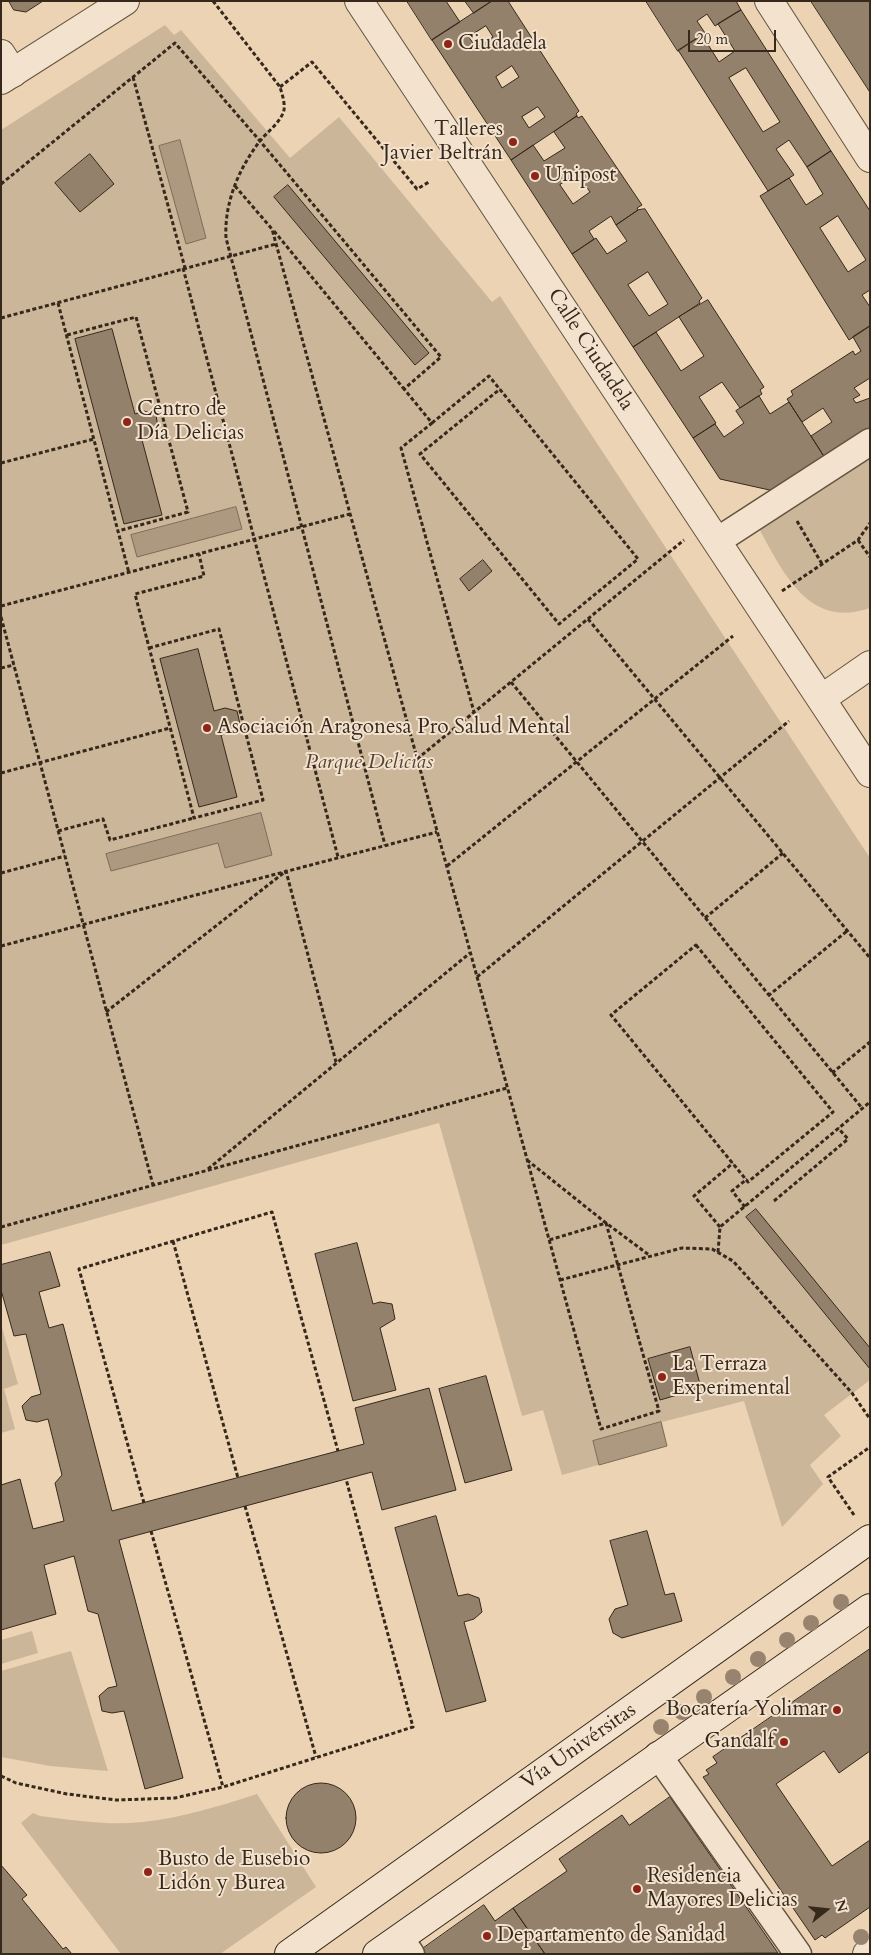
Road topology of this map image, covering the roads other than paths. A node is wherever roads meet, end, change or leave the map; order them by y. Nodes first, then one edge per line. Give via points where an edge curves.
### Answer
1 (125, 1) edge
2 (359, 1) edge
3 (770, 1) edge
4 (5, 69) edge
5 (870, 158) edge
6 (870, 442) edge
7 (717, 541) junction
8 (870, 666) edge
9 (821, 699) junction
10 (870, 772) edge
11 (865, 1531) edge
12 (870, 1608) edge
13 (658, 1755) junction
14 (406, 1946) edge
15 (289, 1954) edge
16 (377, 1954) edge
17 (798, 1954) edge

1 - 4 street
2 - 7 street, Calle Ciudadela
3 - 5 street
6 - 7 street
7 - 9 street, Calle Ciudadela
8 - 9 street
9 - 10 street, Calle Ciudadela
11 - 15 street, Vía Univérsitas
12 - 13 street
13 - 14 street
13 - 17 street
14 - 16 street

